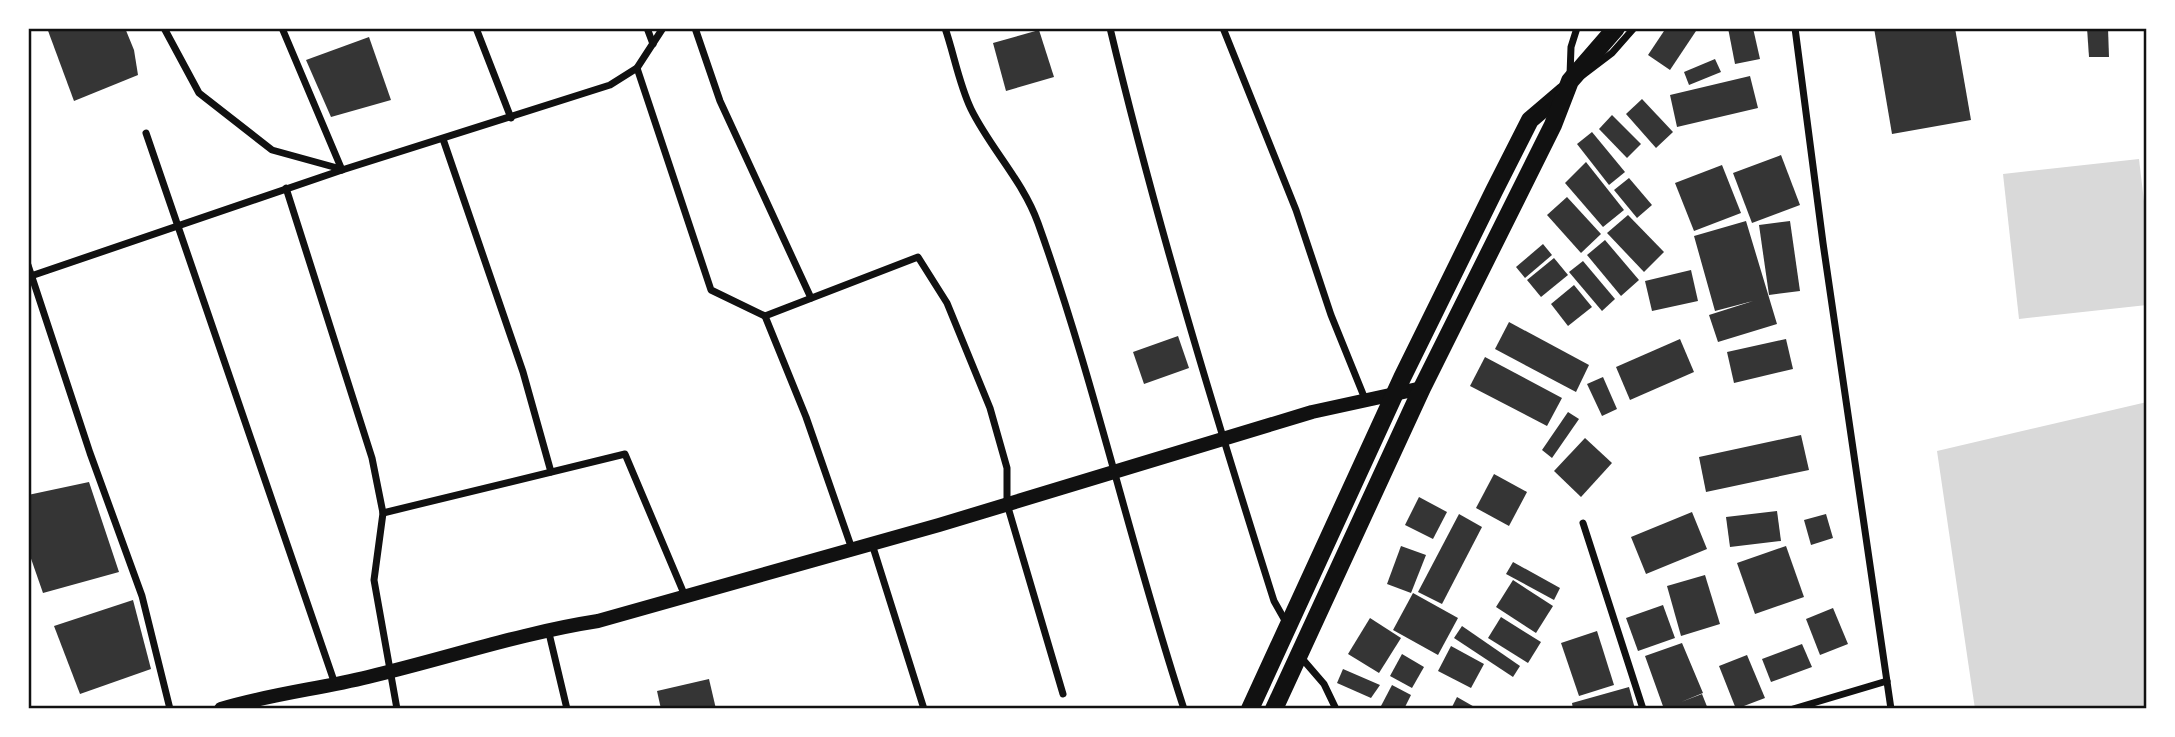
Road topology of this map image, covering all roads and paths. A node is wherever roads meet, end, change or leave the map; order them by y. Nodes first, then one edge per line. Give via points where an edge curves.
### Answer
1 (164, 28) edge
2 (282, 28) edge
3 (476, 28) edge
4 (647, 28) edge
5 (663, 28) edge
6 (695, 28) edge
7 (945, 28) edge
8 (1110, 28) edge
9 (1223, 28) edge
10 (1577, 28) edge
11 (1616, 28) edge
12 (1634, 28) edge
13 (1795, 28) edge
14 (653, 44) junction
15 (638, 68) junction
16 (1567, 86) junction
17 (511, 118) junction
18 (146, 133) dead end
19 (443, 139) junction
20 (342, 170) junction
21 (286, 188) junction
22 (176, 226) junction
23 (28, 265) edge
24 (30, 276) edge
25 (811, 298) junction
26 (765, 316) junction
27 (1422, 388) junction
28 (1395, 393) junction
29 (1365, 399) junction
30 (1223, 439) junction
31 (551, 472) junction
32 (1113, 472) junction
33 (1007, 505) junction
34 (383, 513) junction
35 (1583, 523) dead end
36 (872, 544) junction
37 (852, 550) junction
38 (685, 596) junction
39 (1287, 624) junction
40 (548, 629) junction
41 (1299, 654) junction
42 (388, 672) junction
43 (1887, 681) junction
44 (335, 684) junction
45 (1063, 694) dead end
46 (267, 702) edge
47 (170, 709) edge
48 (222, 709) edge
49 (397, 709) edge
50 (567, 709) edge
51 (924, 709) edge
52 (1184, 709) edge
53 (1250, 709) edge
54 (1274, 709) edge
55 (1336, 709) edge
56 (1643, 709) edge
57 (1793, 709) edge
58 (1891, 709) edge

1 - 20 street via 199,93 272,150
2 - 20 street
3 - 17 street
4 - 14 street
5 - 14 street
6 - 25 street via 720,101
7 - 32 street via 971,108 1036,218 1077,335
8 - 30 street
9 - 29 street
10 - 16 street
11 - 16 main road
12 - 16 street via 1592,71
13 - 43 street
14 - 15 street
15 - 17 street via 610,85
15 - 26 street via 711,290
16 - 27 main road via 1553,125
16 - 28 main road via 1531,120
17 - 19 street
18 - 22 street
19 - 20 street
19 - 31 street via 523,372
20 - 21 street
21 - 22 street
21 - 34 street via 372,458
22 - 24 street
22 - 44 street
23 - 24 street
24 - 47 street via 142,596
25 - 26 street
25 - 33 street via 918,257 947,303 990,408 1007,468
26 - 37 street
27 - 28 main road
27 - 41 main road
28 - 29 main road
28 - 39 main road
29 - 30 main road
30 - 32 main road
30 - 39 street via 1274,601
31 - 34 street
31 - 38 street via 625,454
32 - 33 main road
32 - 52 street
33 - 36 main road
33 - 45 street
34 - 42 street via 374,580
35 - 56 street
36 - 37 main road
36 - 51 street
37 - 38 main road
38 - 40 main road via 598,621
39 - 53 main road
40 - 42 main road
40 - 50 street
41 - 54 main road
41 - 55 street via 1324,684
42 - 44 main road
42 - 49 street
43 - 57 street
43 - 58 street
44 - 46 main road
46 - 48 main road

